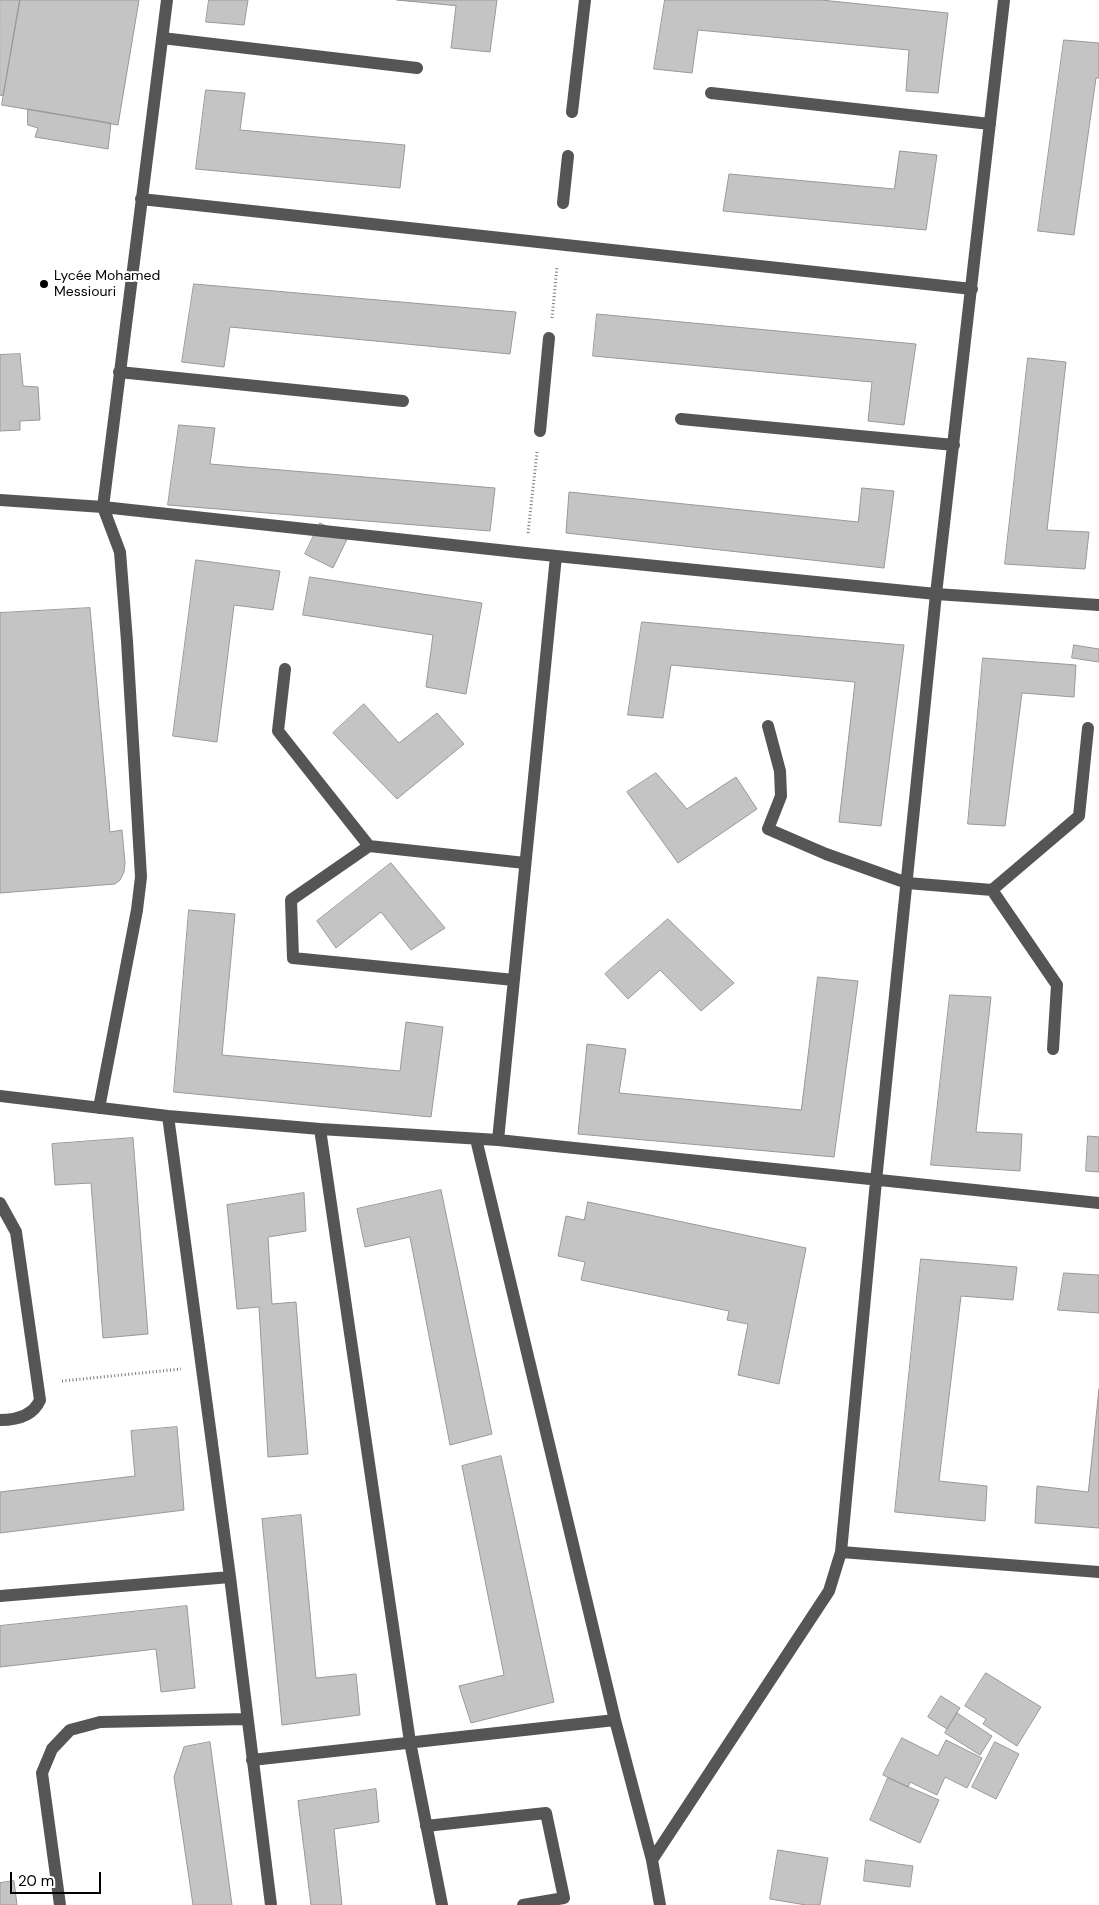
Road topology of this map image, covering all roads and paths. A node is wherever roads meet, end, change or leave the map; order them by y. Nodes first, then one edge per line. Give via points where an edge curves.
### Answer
1 (167, 0) edge
2 (585, 0) edge
3 (1004, 0) edge
4 (162, 38) junction
5 (417, 68) dead end
6 (712, 93) dead end
7 (572, 112) dead end
8 (990, 124) junction
9 (568, 156) dead end
10 (140, 199) junction
11 (563, 203) dead end
12 (560, 245) junction
13 (972, 289) junction
14 (549, 338) joint
15 (119, 372) junction
16 (403, 401) dead end
17 (681, 419) dead end
18 (540, 431) joint
19 (954, 445) junction
20 (0, 500) edge
21 (103, 507) junction
22 (526, 553) junction
23 (556, 556) junction
24 (936, 594) junction
25 (1099, 605) edge
26 (285, 669) dead end
27 (768, 726) dead end
28 (1088, 728) dead end
29 (369, 846) junction
30 (525, 863) junction
31 (906, 883) junction
32 (992, 890) junction
33 (514, 980) junction
34 (1053, 1049) dead end
35 (0, 1096) edge
36 (99, 1108) junction
37 (168, 1116) junction
38 (320, 1129) junction
39 (476, 1138) junction
40 (498, 1140) junction
41 (876, 1181) junction
42 (0, 1203) edge
43 (1099, 1203) edge
44 (202, 1367) junction
45 (62, 1381) dead end
46 (0, 1420) edge
47 (841, 1552) junction
48 (1099, 1572) edge
49 (230, 1577) junction
50 (0, 1596) edge
51 (247, 1719) junction
52 (615, 1720) junction
53 (410, 1742) junction
54 (252, 1760) junction
55 (426, 1826) junction
56 (652, 1860) junction
57 (60, 1905) edge
58 (271, 1905) edge
59 (442, 1905) edge
60 (522, 1905) edge
61 (660, 1905) edge

1 - 4 street
2 - 7 street
3 - 8 street
4 - 5 street
4 - 10 street
6 - 8 street
8 - 13 street
9 - 11 street
10 - 12 street
10 - 15 street
12 - 13 street
12 - 14 path
13 - 19 street
14 - 18 street
15 - 16 street
15 - 21 street
17 - 19 street
18 - 22 path
19 - 24 street
20 - 21 street
21 - 22 street
21 - 36 street via 120,552 141,877
22 - 23 street
23 - 24 street
23 - 30 street
24 - 25 street
24 - 31 street
26 - 29 street via 278,731
27 - 31 street via 780,771 781,796 768,830
28 - 32 street via 1079,816
29 - 30 street
29 - 33 street via 291,900 293,958
30 - 33 street
31 - 32 street
31 - 41 street
32 - 34 street via 1058,986
33 - 40 street
35 - 36 street
36 - 37 street
37 - 38 street
37 - 44 street
38 - 39 street
38 - 53 street
39 - 40 street
39 - 52 street
40 - 41 street
41 - 43 street
41 - 47 street
42 - 46 street via 16,1232 40,1400 36,1409 24,1416
44 - 45 path
44 - 49 street
47 - 48 street
47 - 56 street via 829,1591
49 - 50 street
49 - 51 street
51 - 54 street
51 - 57 street via 100,1722 70,1730 52,1749 42,1773
52 - 53 street
52 - 56 street
53 - 54 street
53 - 55 street
54 - 58 street
55 - 59 street
55 - 60 street via 546,1813 564,1898
56 - 61 street

